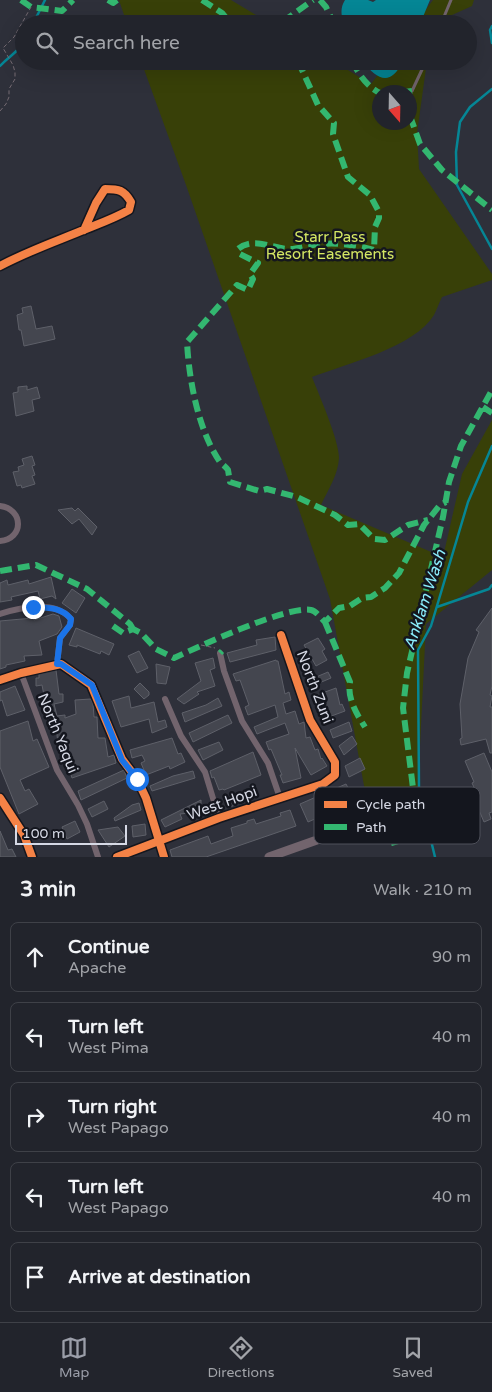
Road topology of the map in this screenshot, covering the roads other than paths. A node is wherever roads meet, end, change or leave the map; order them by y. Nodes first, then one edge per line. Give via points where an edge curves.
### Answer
1 (451, 0) edge
2 (445, 15) edge
3 (422, 70) edge
4 (415, 85) edge
5 (84, 230) junction
6 (0, 266) edge
7 (0, 506) edge
8 (0, 541) edge
9 (0, 614) edge
10 (281, 635) dead end
11 (220, 651) road end
12 (57, 664) junction
13 (21, 673) junction
14 (0, 680) edge
15 (165, 699) dead end
16 (335, 775) joint
17 (314, 787) edge
18 (315, 787) edge
19 (0, 798) edge
20 (280, 798) junction
21 (219, 818) junction
22 (159, 841) junction
23 (314, 841) edge
24 (32, 857) edge
25 (98, 857) edge
26 (117, 857) edge
27 (164, 857) edge
28 (269, 857) edge

1 - 2 lane
3 - 4 lane
5 - 5 street via 129,210 131,202 126,193 118,189 105,190
5 - 6 street
7 - 8 street via 16,514 18,526 13,536
9 - 12 street via 33,607 58,609 67,614 71,619 70,625 60,638
10 - 16 street, North Zuni via 310,720 335,762
11 - 20 street via 242,721 268,762
12 - 13 street
12 - 22 street via 92,685 122,760 137,779 146,798
13 - 14 street
13 - 25 street, North Yaqui via 57,770 81,811
15 - 21 street via 181,736 205,772
16 - 18 street, West Hopi
17 - 20 street, West Hopi
19 - 24 street via 24,835
20 - 21 street, West Hopi
21 - 22 street, West Hopi
22 - 26 street, West Hopi
22 - 27 street
23 - 28 street

